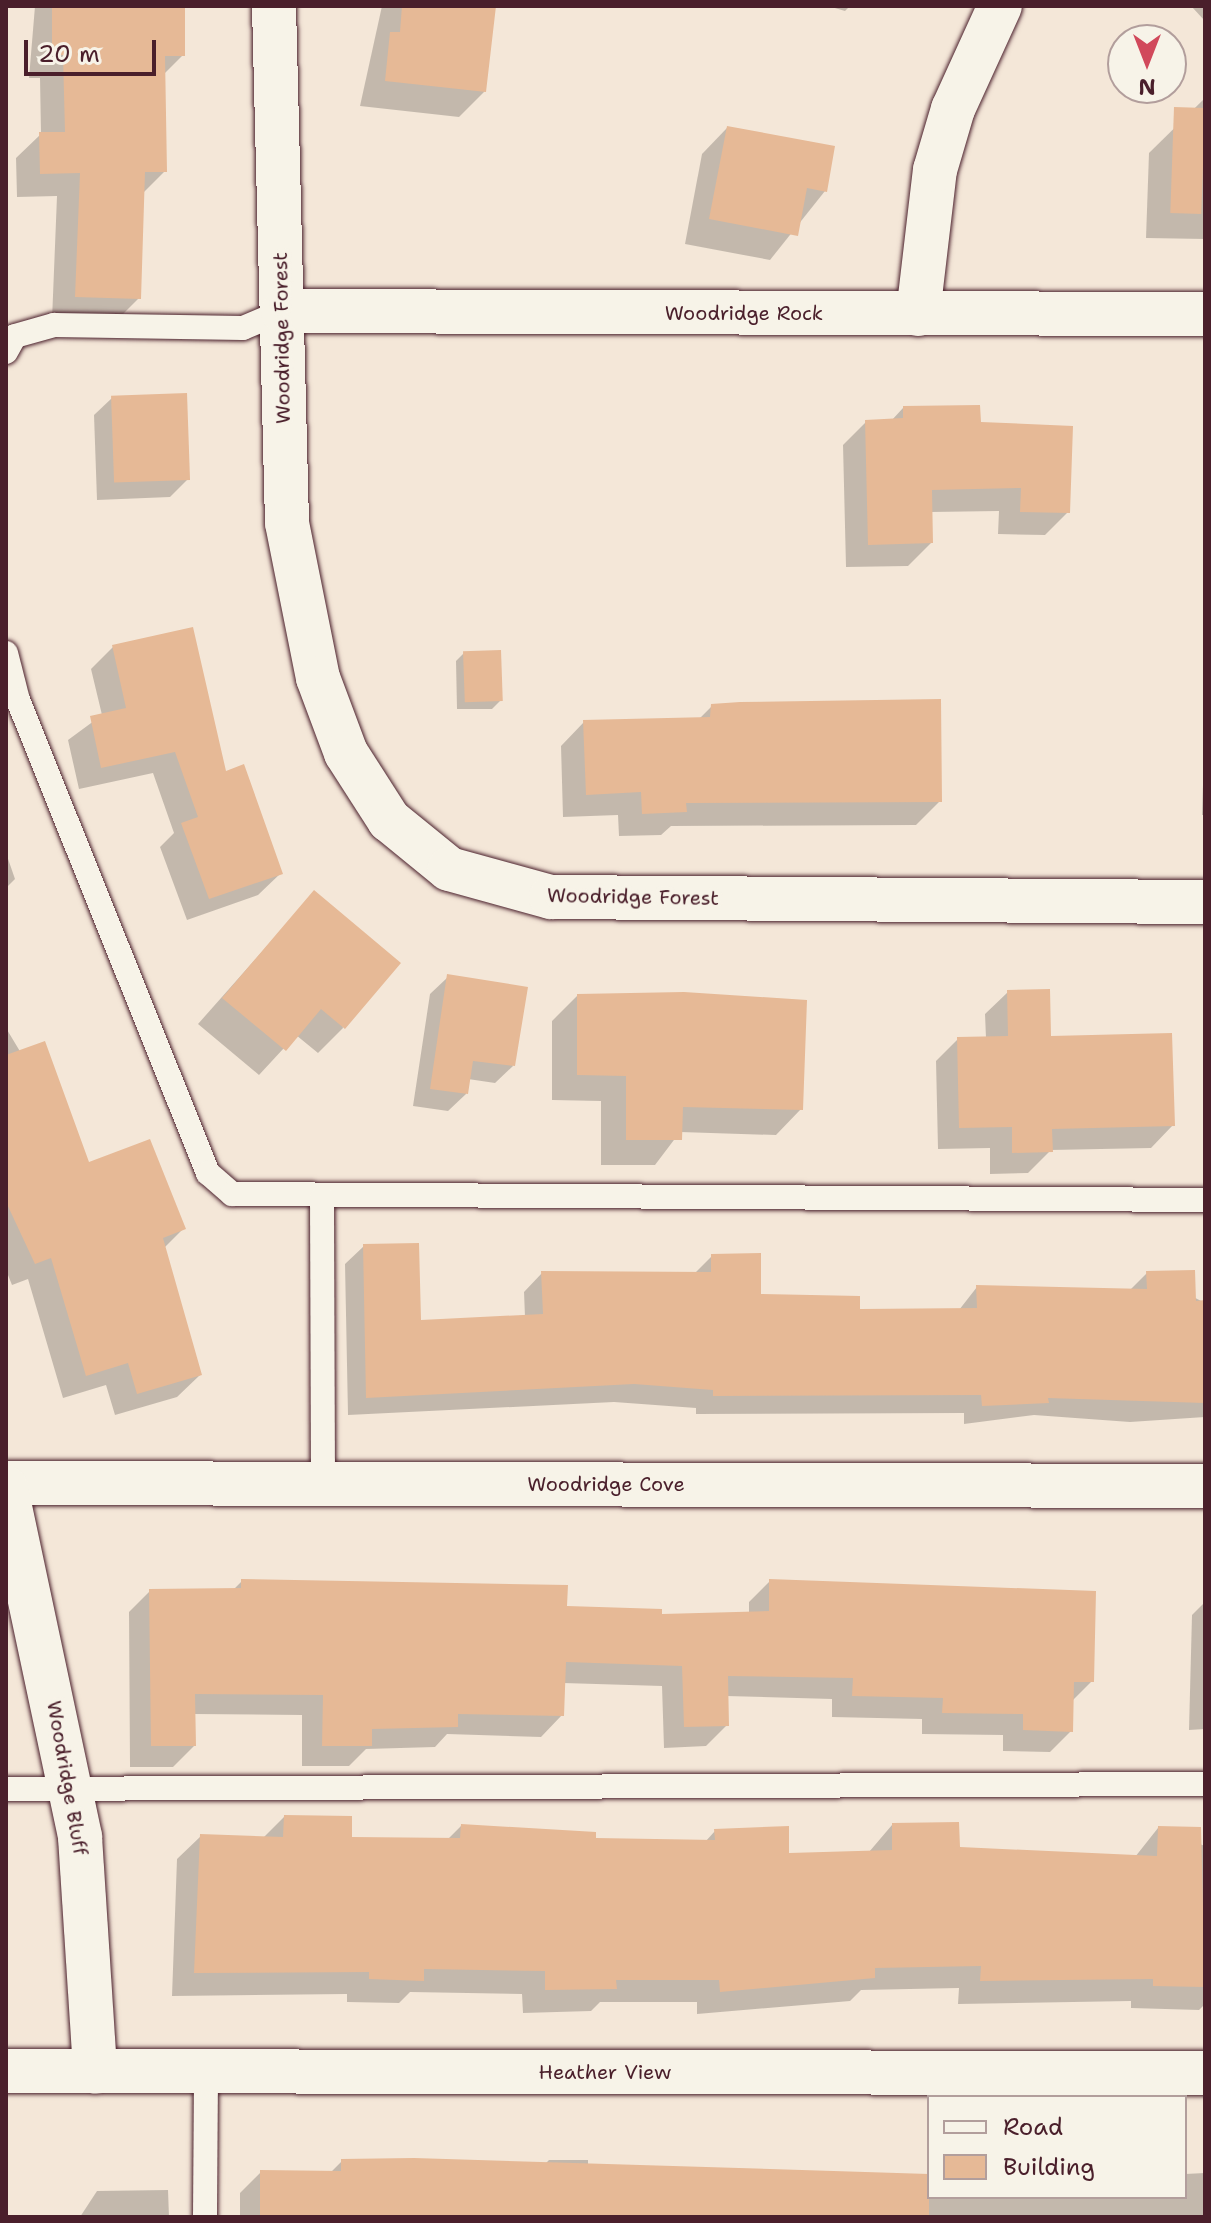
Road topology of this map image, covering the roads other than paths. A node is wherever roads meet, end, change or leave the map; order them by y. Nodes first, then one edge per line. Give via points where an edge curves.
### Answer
1 (274, 6) edge
2 (1000, 6) edge
3 (283, 311) junction
4 (918, 314) junction
5 (1205, 314) edge
6 (6, 352) edge
7 (6, 653) edge
8 (1205, 902) edge
9 (322, 1198) junction
10 (1205, 1200) edge
11 (323, 1483) junction
12 (6, 1485) edge
13 (1205, 1486) edge
14 (1205, 1784) edge
15 (6, 1789) edge
16 (70, 1789) junction
17 (6, 2071) edge
18 (95, 2072) junction
19 (206, 2072) junction
20 (1205, 2073) edge
21 (205, 2217) edge

1 - 3 street, Woodridge Forest
2 - 4 street via 953,109 935,170
3 - 4 street, Woodridge Rock
3 - 6 lane via 243,328 54,325 15,336
3 - 8 street, Woodridge Forest via 287,523 318,678 346,753 389,820 449,869 551,897
4 - 5 street, Woodridge Rock
7 - 9 lane via 18,700 208,1173 232,1194
9 - 10 lane
9 - 11 lane
11 - 12 street, Woodridge Cove
11 - 13 street, Woodridge Cove
12 - 16 street, Woodridge Bluff
14 - 16 lane
15 - 16 lane
16 - 18 street, Woodridge Bluff via 91,1949
17 - 18 street, Heather View
18 - 19 street, Heather View
19 - 20 street, Heather View
19 - 21 lane

